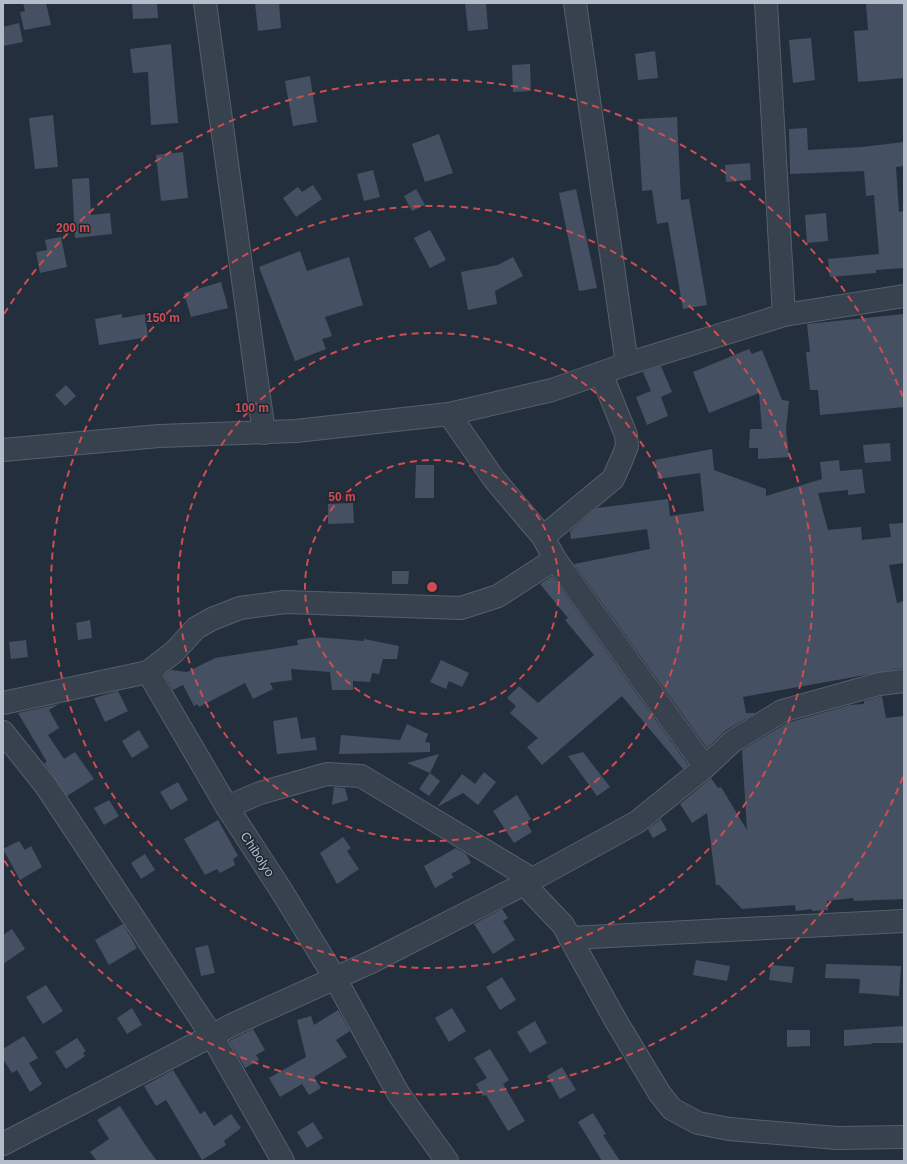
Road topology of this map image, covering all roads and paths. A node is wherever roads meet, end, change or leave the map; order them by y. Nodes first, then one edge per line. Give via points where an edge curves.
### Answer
1 (205, 3) edge
2 (575, 3) edge
3 (766, 3) edge
4 (904, 296) edge
5 (784, 315) junction
6 (627, 364) junction
7 (601, 373) junction
8 (449, 414) junction
9 (264, 433) junction
10 (3, 450) edge
11 (542, 537) junction
12 (555, 559) junction
13 (148, 672) junction
14 (904, 681) edge
15 (3, 703) edge
16 (3, 732) edge
17 (705, 767) junction
18 (227, 807) junction
19 (528, 881) junction
20 (904, 921) edge
21 (570, 938) junction
22 (335, 978) junction
23 (212, 1036) junction
24 (904, 1137) edge
25 (3, 1144) edge
26 (3, 1150) edge
27 (12, 1161) edge
28 (283, 1161) edge
29 (447, 1161) edge

1 - 9 street
2 - 6 street
3 - 5 street
4 - 5 street
5 - 6 street
6 - 7 street
7 - 8 street via 552,390
7 - 11 street via 626,435 627,446 613,479
8 - 9 street
8 - 11 street via 494,479
9 - 10 street via 160,436
11 - 12 street
12 - 13 street via 498,596 461,608 285,602 240,608 212,618 196,628 174,652
12 - 17 street
13 - 15 street
13 - 18 street, Chibolyo
14 - 17 street via 879,684 782,711 733,741
16 - 23 street via 46,786
17 - 19 street via 637,822
18 - 19 street via 260,793 327,774 361,776
18 - 22 street, Chibolyo
19 - 21 street via 563,925
19 - 22 street
20 - 21 street
21 - 24 street via 619,1027 660,1094 672,1108 698,1123 729,1129 837,1138
22 - 23 street
22 - 29 street, Chibolyo via 398,1093
23 - 25 street
23 - 28 street
26 - 27 street

